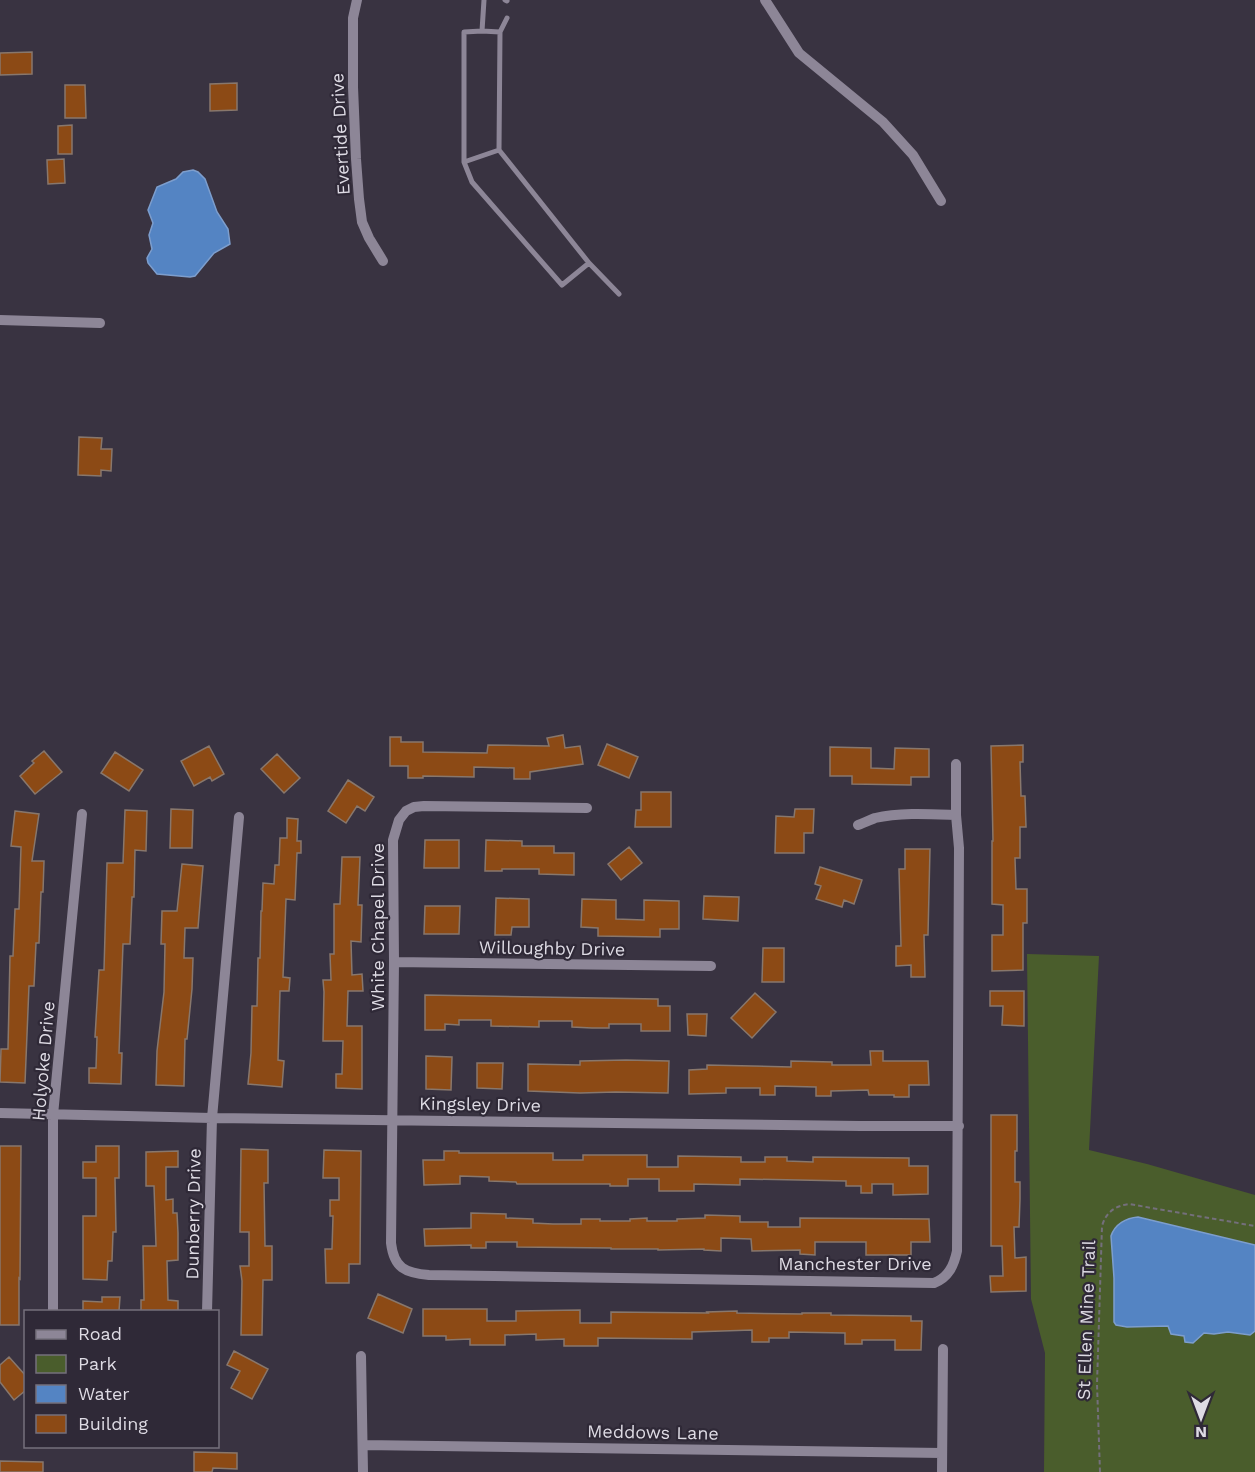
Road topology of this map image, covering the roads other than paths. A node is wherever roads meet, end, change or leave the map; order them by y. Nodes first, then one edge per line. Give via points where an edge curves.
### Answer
1 (357, 0) edge
2 (484, 0) edge
3 (765, 0) edge
4 (507, 18) dead end
5 (482, 31) junction
6 (500, 32) junction
7 (499, 150) junction
8 (464, 162) junction
9 (941, 201) dead end
10 (383, 261) dead end
11 (589, 263) junction
12 (619, 294) dead end
13 (0, 320) edge
14 (99, 322) dead end
15 (956, 764) dead end
16 (587, 808) dead end
17 (82, 814) dead end
18 (956, 815) junction
19 (238, 817) dead end
20 (858, 825) dead end
21 (394, 962) junction
22 (711, 966) dead end
23 (0, 1113) edge
24 (53, 1115) junction
25 (212, 1118) junction
26 (393, 1120) junction
27 (959, 1126) junction
28 (53, 1310) edge
29 (207, 1310) edge
30 (943, 1349) dead end
31 (361, 1356) dead end
32 (363, 1445) junction
33 (942, 1453) junction
34 (363, 1472) edge
35 (942, 1472) edge

1 - 10 street, Evertide Drive via 353,18 353,87 359,199 362,222
2 - 5 lane
3 - 9 street via 799,52 883,122 913,155
4 - 6 lane
5 - 6 lane
5 - 8 lane via 464,32
6 - 7 lane
7 - 8 lane
7 - 11 lane
8 - 11 lane via 472,182 562,285
11 - 12 lane
13 - 14 street
15 - 18 street, Manchester Drive
16 - 21 street, White Chapel Drive via 424,806 406,811 393,840
17 - 24 street, Holyoke Drive
18 - 20 street via 889,816
18 - 27 street, Manchester Drive via 960,849
19 - 25 street
21 - 22 street, Willoughby Drive
21 - 26 street, White Chapel Drive
23 - 24 street, Kingsley Drive
24 - 25 street, Kingsley Drive
24 - 28 street, Holyoke Drive
25 - 26 street, Kingsley Drive
25 - 29 street, Dunberry Drive
26 - 27 street, Kingsley Drive
26 - 27 street, Manchester Drive via 391,1243 396,1263 410,1273 927,1283 946,1276 957,1251
30 - 33 street
31 - 32 street
32 - 33 street, Meddows Lane
32 - 34 street
33 - 35 street

